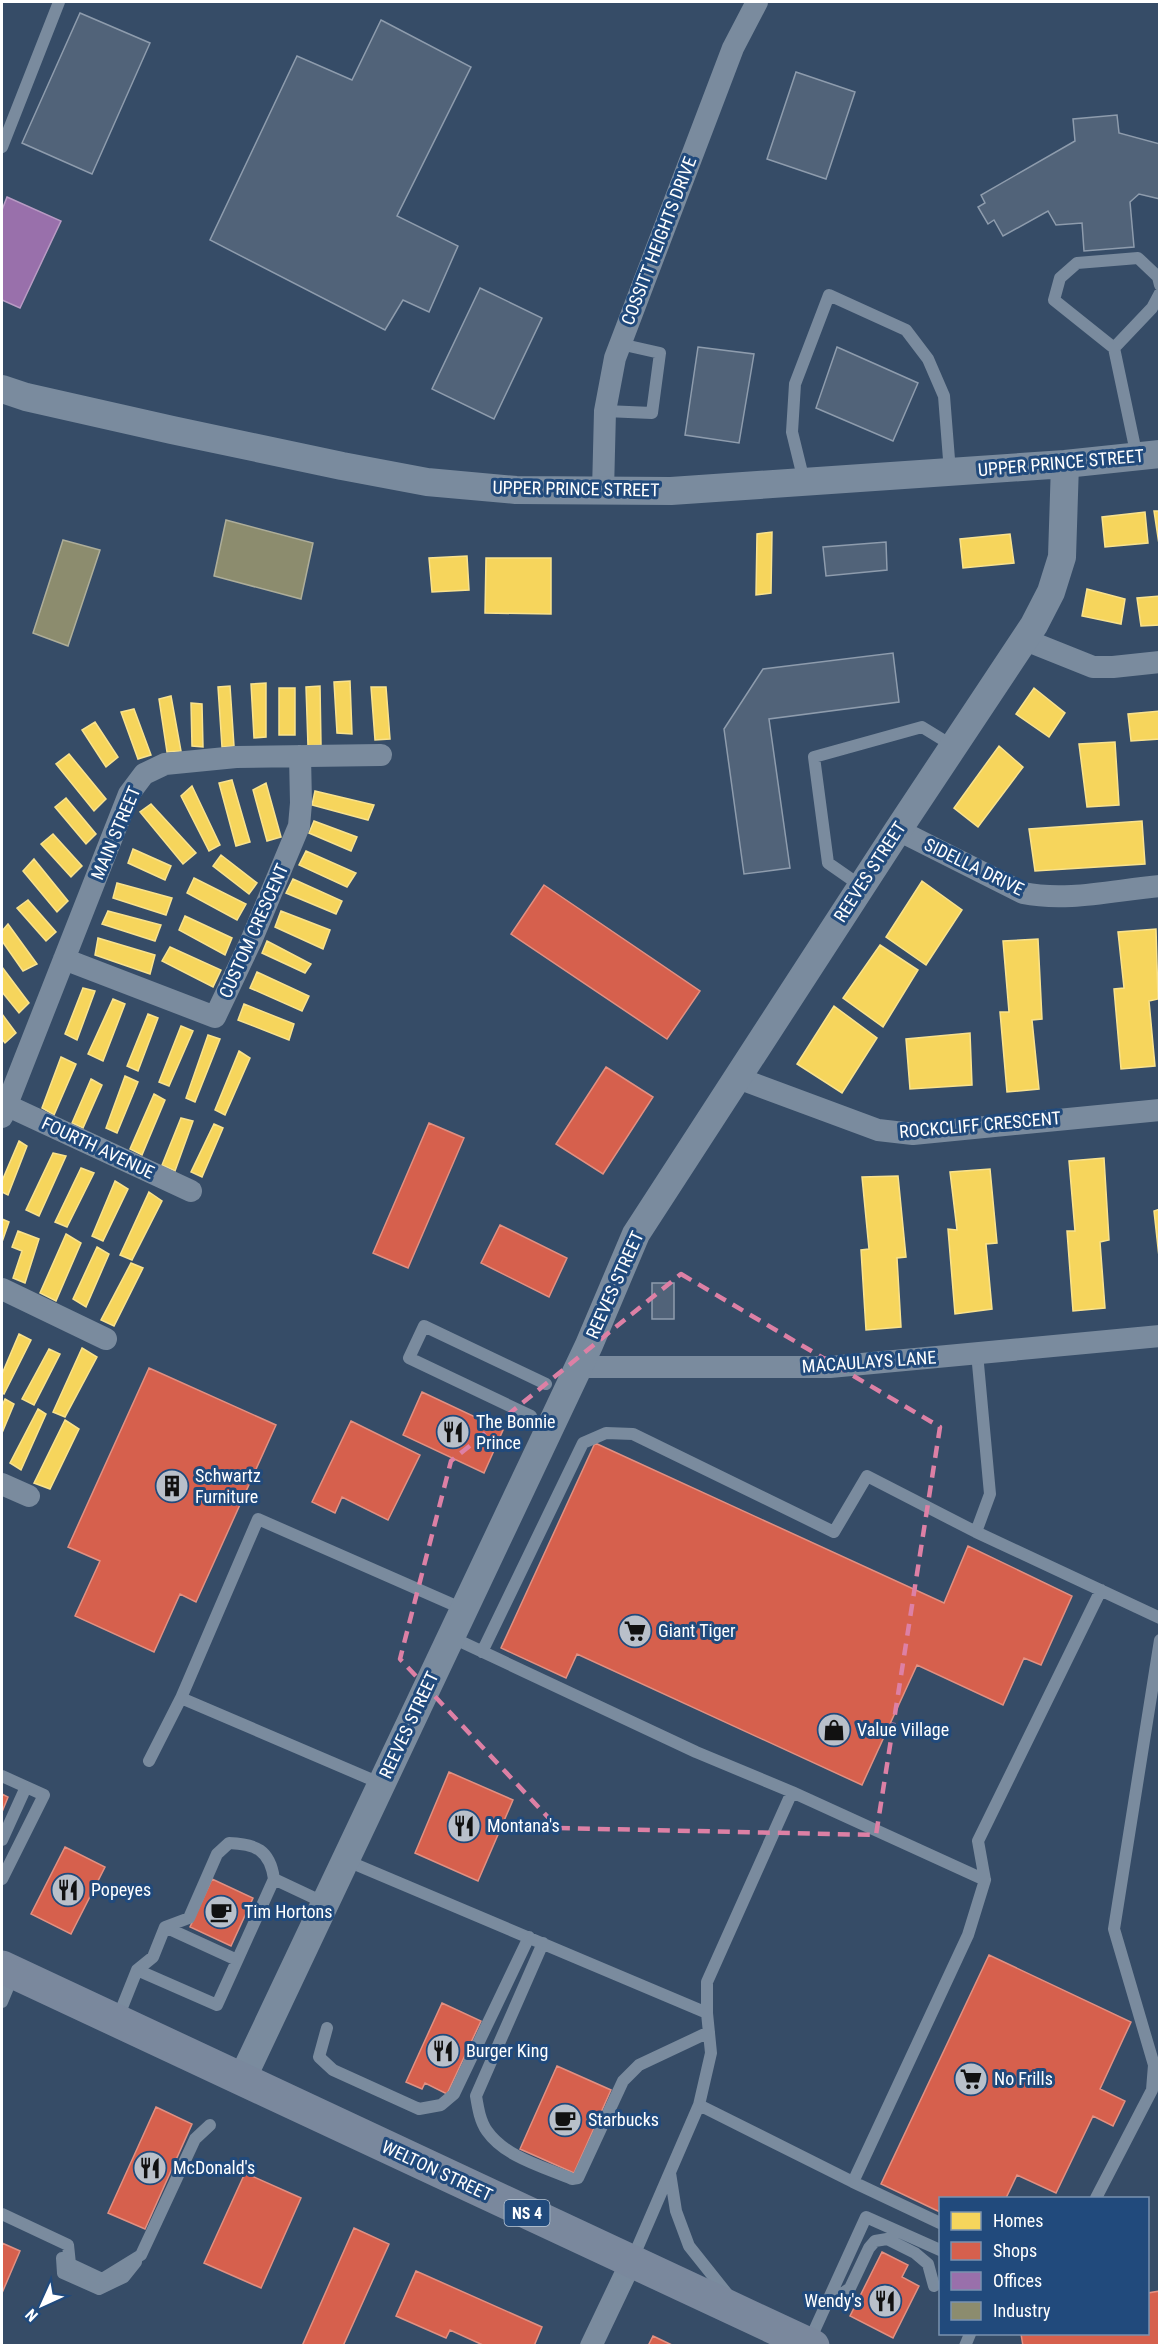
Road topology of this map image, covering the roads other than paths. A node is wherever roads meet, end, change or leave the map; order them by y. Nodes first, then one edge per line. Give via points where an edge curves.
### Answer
1 (59, 2) edge
2 (757, 2) edge
3 (2, 147) edge
4 (1160, 285) edge
5 (1160, 293) edge
6 (620, 344) junction
7 (1114, 348) junction
8 (2, 389) edge
9 (604, 411) junction
10 (1148, 455) edge
11 (1065, 464) junction
12 (950, 472) junction
13 (804, 481) junction
14 (603, 491) junction
15 (1023, 639) junction
16 (1160, 662) edge
17 (953, 746) junction
18 (381, 755) dead end
19 (300, 756) junction
20 (897, 830) junction
21 (861, 886) junction
22 (1160, 886) edge
23 (64, 959) junction
24 (738, 1078) junction
25 (1160, 1110) edge
26 (4, 1111) edge
27 (191, 1191) dead end
28 (2, 1289) edge
29 (1160, 1336) edge
30 (106, 1339) dead end
31 (977, 1353) junction
32 (578, 1367) junction
33 (546, 1384) dead end
34 (531, 1416) dead end
35 (2, 1484) edge
36 (29, 1496) dead end
37 (976, 1532) junction
38 (1101, 1590) junction
39 (463, 1609) junction
40 (1160, 1618) edge
41 (450, 1636) junction
42 (1160, 1640) edge
43 (482, 1652) junction
44 (181, 1698) junction
45 (149, 1761) dead end
46 (2, 1776) edge
47 (382, 1784) junction
48 (26, 1787) junction
49 (792, 1792) junction
50 (2, 1840) edge
51 (345, 1860) junction
52 (2, 1879) edge
53 (274, 1879) junction
54 (986, 1880) junction
55 (325, 1903) junction
56 (165, 1927) junction
57 (529, 1937) junction
58 (543, 1943) junction
59 (237, 1960) junction
60 (137, 1970) junction
61 (6, 1981) edge
62 (707, 2013) junction
63 (117, 2021) junction
64 (327, 2028) dead end
65 (709, 2032) junction
66 (242, 2079) junction
67 (699, 2105) junction
68 (210, 2125) dead end
69 (669, 2173) junction
70 (853, 2182) junction
71 (1097, 2197) edge
72 (2, 2214) edge
73 (939, 2223) edge
74 (939, 2250) edge
75 (141, 2255) junction
76 (62, 2258) dead end
77 (631, 2262) junction
78 (934, 2286) dead end
79 (826, 2306) junction
80 (740, 2310) junction
81 (811, 2344) edge
82 (591, 2346) edge

1 - 3 lane
2 - 6 street, COSSITT HEIGHTS DRIVE via 732,48
4 - 7 lane via 1158,277 1138,258 1077,263 1060,278 1054,300
5 - 7 lane via 1152,308
6 - 9 street, COSSITT HEIGHTS DRIVE
6 - 9 lane via 660,352 652,413
7 - 10 lane
8 - 14 street, UPPER PRINCE STREET via 182,432 427,482 516,490
9 - 14 street, COSSITT HEIGHTS DRIVE
10 - 11 street, UPPER PRINCE STREET
11 - 12 street, UPPER PRINCE STREET
11 - 15 street, REEVES STREET via 1062,557 1051,592
12 - 13 street, UPPER PRINCE STREET
12 - 13 lane via 944,396 928,358 906,330 830,296 795,384 792,432
13 - 14 street, UPPER PRINCE STREET via 671,491
15 - 16 street via 1093,667
15 - 17 street, REEVES STREET
17 - 20 street, REEVES STREET
17 - 21 lane via 922,727 814,757 828,863
18 - 19 street, MAIN STREET
19 - 23 street, MAIN STREET via 165,764 144,774 129,794
19 - 23 street, CUSTOM CRESCENT via 299,826 215,1017
20 - 21 street, REEVES STREET
20 - 22 street, SIDELLA DRIVE via 1023,893 1066,897
21 - 24 street, REEVES STREET
23 - 26 street, MAIN STREET
24 - 25 street, ROCKCLIFF CRESCENT via 894,1133
24 - 32 street, REEVES STREET via 636,1234
26 - 27 street, FOURTH AVENUE
28 - 30 street
29 - 31 street, MACAULAYS LANE
31 - 32 street, MACAULAYS LANE via 830,1368
31 - 37 lane via 990,1494
32 - 39 street, REEVES STREET
33 - 34 lane via 424,1326 419,1336 409,1358
35 - 36 street
37 - 38 lane
37 - 43 lane via 867,1476 834,1533 633,1434 606,1433 583,1443
38 - 40 lane
38 - 54 lane via 978,1841
39 - 41 street, REEVES STREET
39 - 44 lane via 258,1519
41 - 43 lane
41 - 47 street, REEVES STREET
42 - 71 lane via 1114,1929 1154,2065 1152,2090
43 - 49 lane via 696,1752
44 - 45 lane
44 - 47 lane
46 - 48 lane
47 - 51 street, REEVES STREET
48 - 50 lane
48 - 52 lane via 44,1795
49 - 54 lane
49 - 62 lane via 707,1982
51 - 55 street, REEVES STREET
51 - 57 lane
53 - 55 lane
53 - 56 lane via 272,1865 261,1850 245,1843 229,1843 217,1854 189,1918
53 - 59 lane
54 - 70 lane via 968,1935
55 - 66 street, REEVES STREET
56 - 59 lane
56 - 60 lane via 153,1957
57 - 58 lane
57 - 64 lane via 454,2094 441,2105 418,2109 333,2070 319,2057
58 - 62 lane
58 - 65 lane via 476,2096 486,2131 503,2148 572,2179 578,2178 623,2081 639,2065
59 - 60 lane via 217,2005
60 - 63 lane
61 - 63 main road, WELTON STREET / NS 4 via 62,1995
62 - 65 lane
63 - 66 main road, WELTON STREET / NS 4
65 - 67 lane via 711,2053
66 - 77 main road, WELTON STREET / NS 4
67 - 69 lane
67 - 70 lane
68 - 75 lane via 195,2139
69 - 77 lane
69 - 80 lane via 676,2211 689,2246
70 - 73 lane
72 - 75 lane via 68,2245 70,2264 102,2279
74 - 79 lane via 866,2217
75 - 76 lane via 124,2277 99,2289 63,2272
77 - 80 main road, WELTON STREET / NS 4
77 - 82 street
78 - 79 lane via 928,2264 915,2253 887,2239 875,2241 850,2288
79 - 81 lane
80 - 81 main road, WELTON STREET / NS 4

